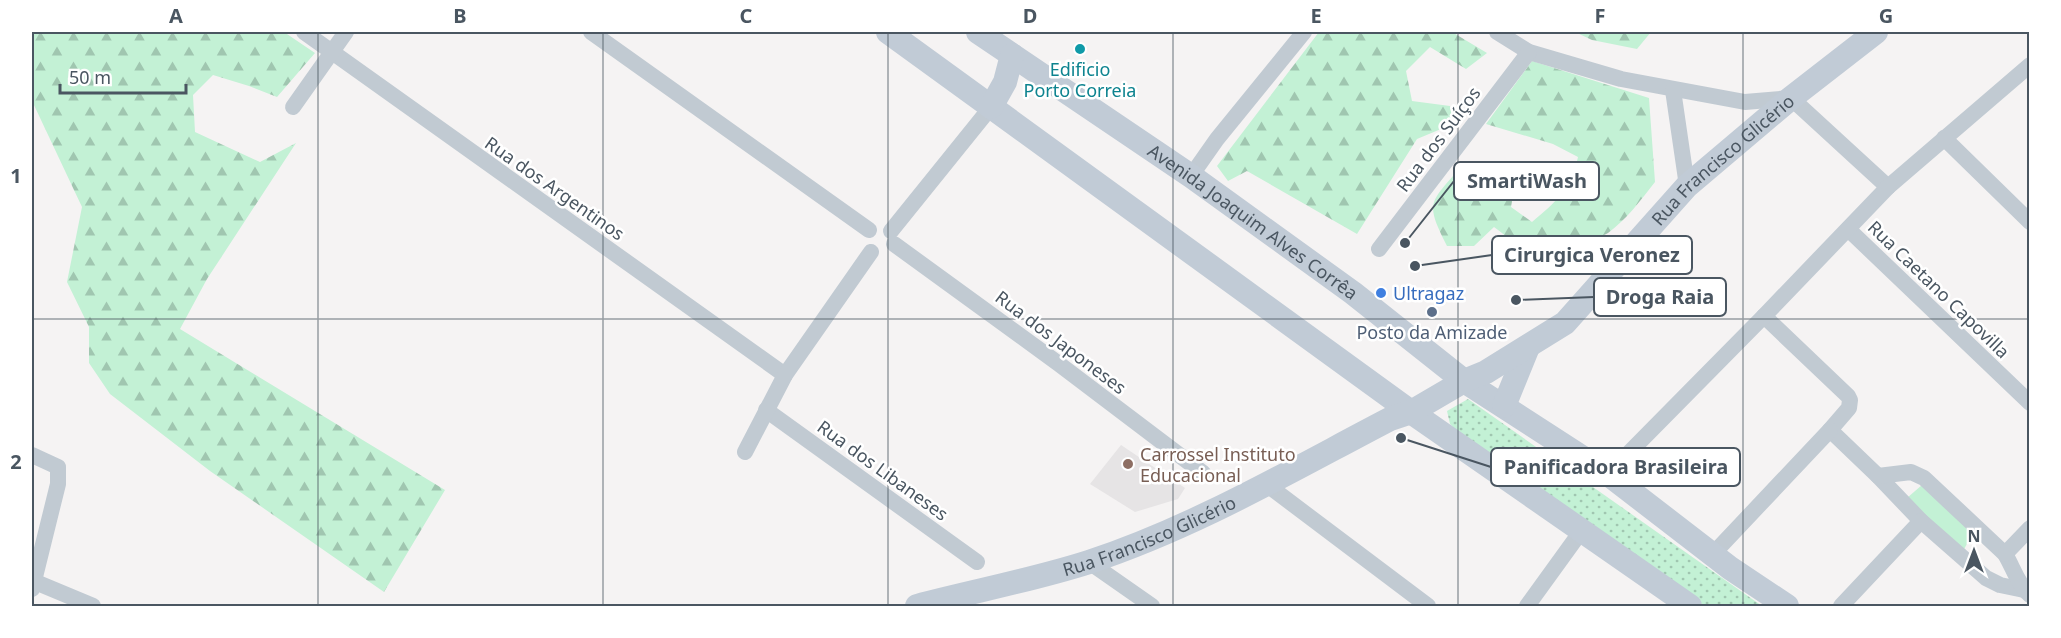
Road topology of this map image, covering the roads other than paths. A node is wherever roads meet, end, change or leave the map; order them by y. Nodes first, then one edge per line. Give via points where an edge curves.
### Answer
1 (304, 32) edge
2 (346, 32) edge
3 (591, 32) edge
4 (888, 32) edge
5 (978, 32) edge
6 (1304, 32) edge
7 (1497, 32) edge
8 (1875, 32) edge
9 (331, 52) junction
10 (1529, 52) junction
11 (1012, 55) junction
12 (2030, 65) edge
13 (1673, 90) junction
14 (1791, 98) junction
15 (292, 107) dead end
16 (991, 107) junction
17 (1944, 138) junction
18 (1191, 176) junction
19 (1687, 186) junction
20 (1888, 187) junction
21 (2030, 222) edge
22 (1848, 229) junction
23 (869, 230) junction
24 (892, 238) junction
25 (1379, 249) dead end
26 (871, 252) junction
27 (1764, 316) junction
28 (1528, 347) junction
29 (785, 375) junction
30 (1464, 381) junction
31 (2030, 403) edge
32 (1504, 406) junction
33 (766, 410) junction
34 (1410, 412) junction
35 (1830, 430) junction
36 (745, 452) dead end
37 (32, 455) edge
38 (1203, 473) dead end
39 (1608, 474) junction
40 (1878, 476) junction
41 (1266, 484) junction
42 (1921, 521) junction
43 (2030, 528) edge
44 (1582, 530) junction
45 (1713, 555) junction
46 (2005, 555) junction
47 (976, 562) dead end
48 (1089, 562) junction
49 (32, 585) edge
50 (2026, 592) edge
51 (93, 606) edge
52 (917, 606) edge
53 (1152, 606) edge
54 (1428, 606) edge
55 (1527, 606) edge
56 (1690, 606) edge
57 (1787, 606) edge
58 (1841, 606) edge

1 - 9 street, Rua dos Argentinos
2 - 9 street
3 - 23 street
4 - 16 main road
5 - 11 main road, Avenida Joaquim Alves Corrêa
6 - 18 street
7 - 10 street
8 - 14 main road, Rua Francisco Glicério
9 - 15 street
9 - 29 street, Rua dos Argentinos
10 - 13 street via 1593,72
10 - 25 street, Rua dos Suíços
11 - 16 main road via 1005,82
11 - 18 main road, Avenida Joaquim Alves Corrêa
12 - 17 street
13 - 14 street via 1745,102
13 - 19 street
14 - 19 main road, Rua Francisco Glicério
14 - 20 street
16 - 24 street
16 - 34 main road
17 - 20 street
17 - 21 street
18 - 30 main road, Avenida Joaquim Alves Corrêa via 1353,293
19 - 28 main road, Rua Francisco Glicério via 1565,323
20 - 22 street
22 - 27 street
22 - 31 street, Rua Caetano Capovilla
23 - 24 street via 883,226
23 - 26 street via 866,244
24 - 26 street via 889,252
24 - 38 street, Rua dos Japoneses
26 - 29 street
27 - 35 street via 1848,396 1849,408
27 - 39 street
28 - 30 main road, Rua Francisco Glicério
28 - 32 main road
29 - 33 street
30 - 32 main road, Avenida Joaquim Alves Corrêa
30 - 34 main road, Rua Francisco Glicério
32 - 39 main road, Avenida Joaquim Alves Corrêa
33 - 36 street
33 - 47 street, Rua dos Libaneses
34 - 41 main road, Rua Francisco Glicério via 1390,418
34 - 44 main road
35 - 40 street
35 - 45 street
37 - 49 street via 58,467 58,484
39 - 45 main road, Avenida Joaquim Alves Corrêa
40 - 42 street
40 - 46 street via 1911,472 1924,478
41 - 48 main road, Rua Francisco Glicério via 1185,523
41 - 54 street
42 - 50 street via 1986,578
42 - 58 street
43 - 46 street
44 - 55 street
44 - 56 main road
45 - 57 main road, Avenida Joaquim Alves Corrêa
46 - 50 street
48 - 52 main road, Rua Francisco Glicério
48 - 53 street
49 - 51 street

